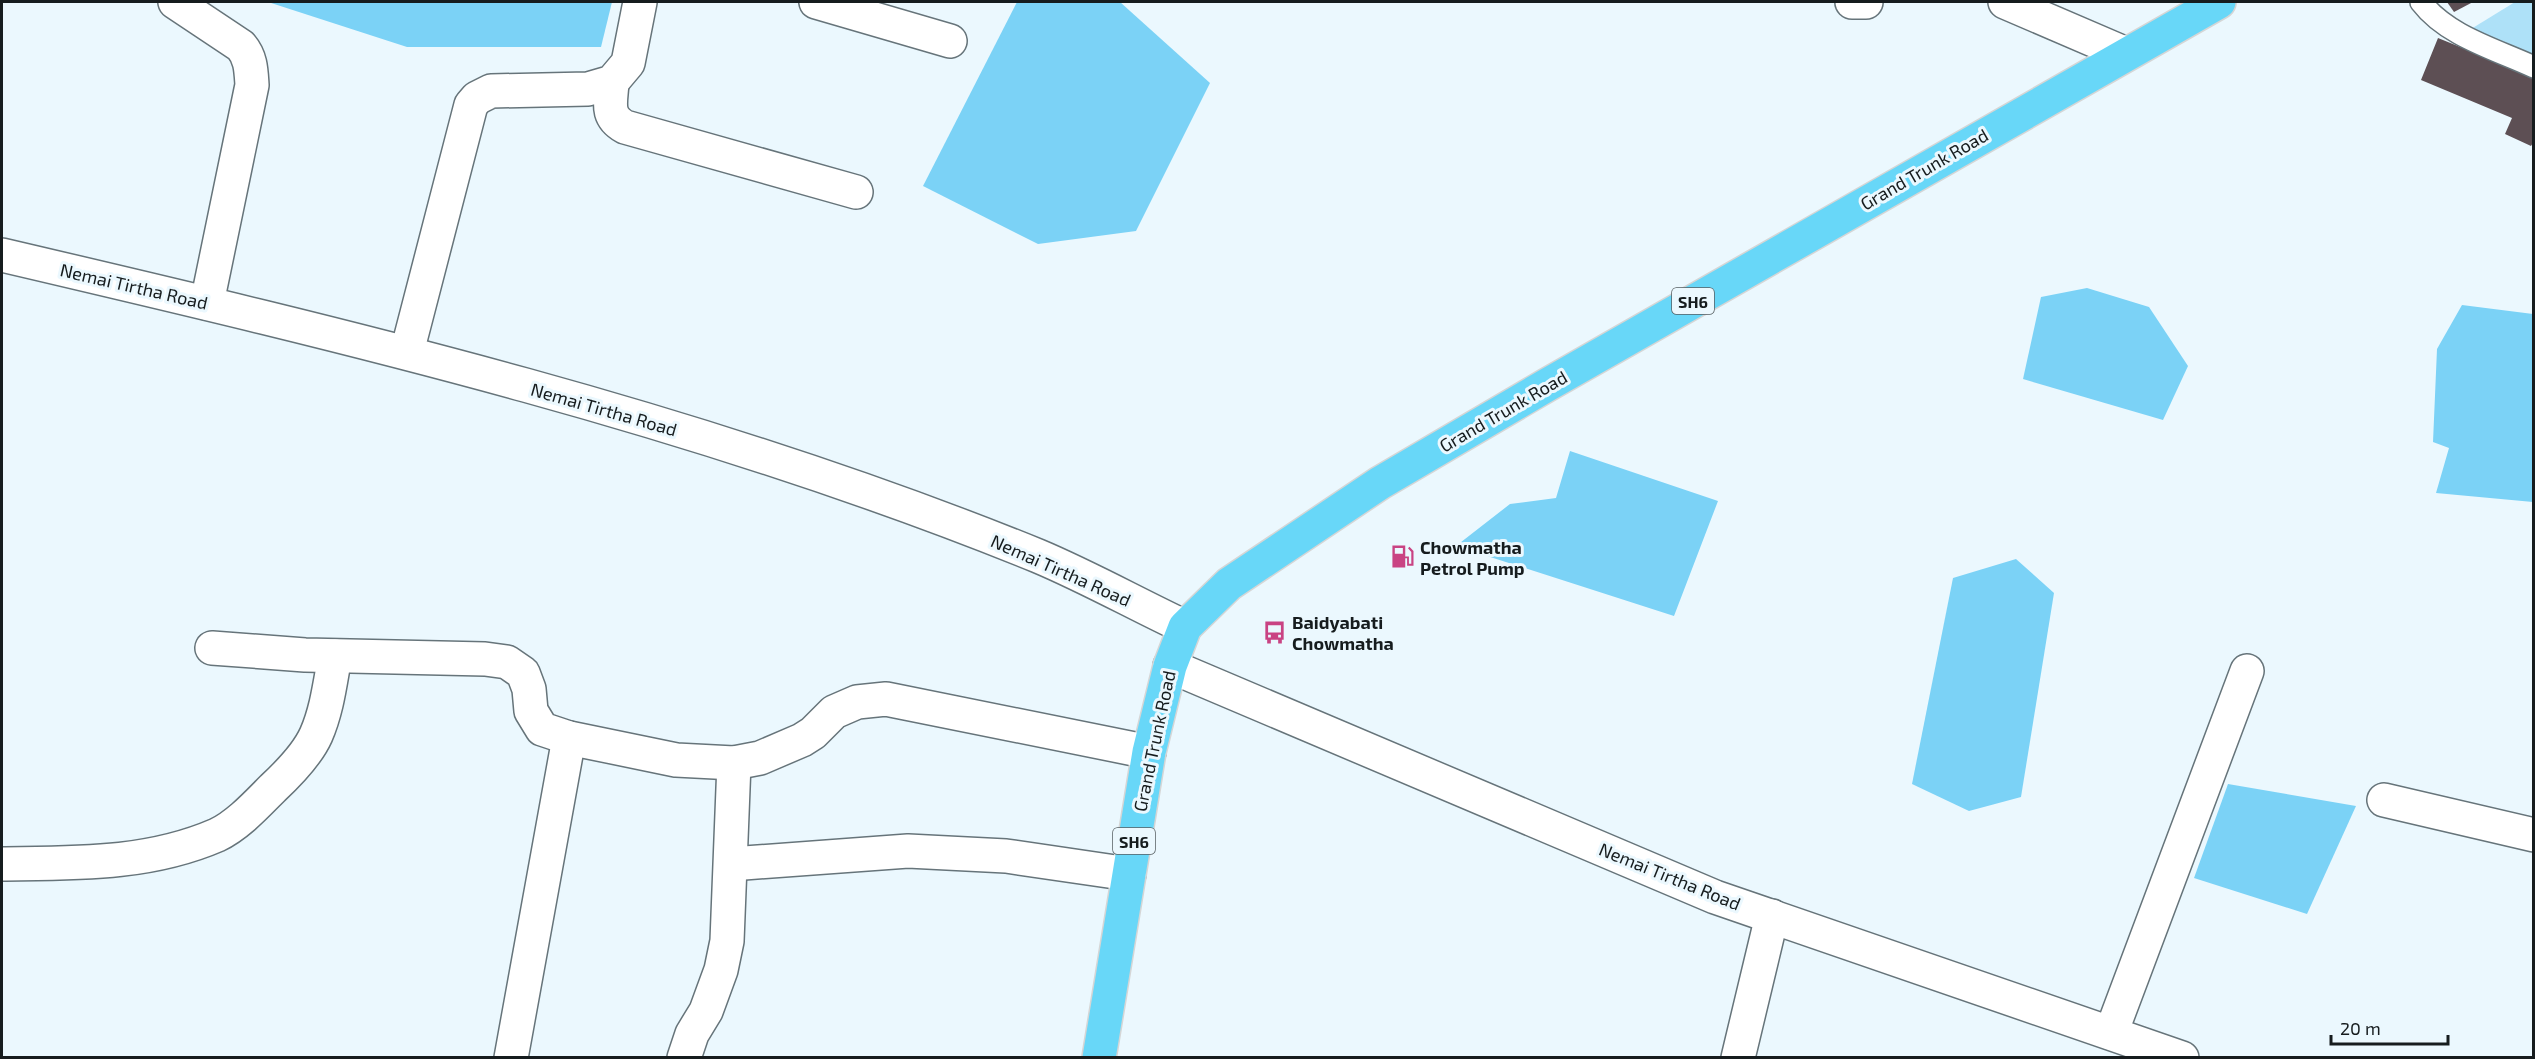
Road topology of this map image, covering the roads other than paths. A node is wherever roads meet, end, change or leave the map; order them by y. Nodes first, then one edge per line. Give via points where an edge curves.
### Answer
1 (175, 2) edge
2 (639, 2) edge
3 (816, 2) edge
4 (1852, 2) edge
5 (1866, 2) edge
6 (2005, 2) edge
7 (2219, 2) edge
8 (2421, 2) edge
9 (950, 41) dead end
10 (2126, 54) junction
11 (2534, 67) edge
12 (612, 82) junction
13 (856, 192) dead end
14 (2, 255) edge
15 (207, 303) junction
16 (407, 352) junction
17 (1185, 627) junction
18 (212, 648) dead end
19 (335, 656) junction
20 (1170, 666) junction
21 (2247, 671) dead end
22 (568, 738) junction
23 (1149, 752) junction
24 (734, 763) junction
25 (2384, 800) dead end
26 (2534, 835) edge
27 (2, 864) edge
28 (731, 864) junction
29 (1129, 874) junction
30 (1772, 916) junction
31 (2111, 1033) junction
32 (511, 1058) edge
33 (684, 1058) edge
34 (1099, 1058) edge
35 (1738, 1058) edge
36 (2182, 1058) edge

1 - 15 street via 241,46 251,63 252,85
2 - 12 street via 628,63
3 - 9 street
4 - 5 street
6 - 10 street
7 - 10 main road, Grand Trunk Road / SH6
8 - 11 lane via 2448,28
10 - 17 main road, Grand Trunk Road / SH6 via 1380,483 1229,584
12 - 13 street via 612,117 625,127
12 - 16 street via 588,89 491,91 471,105
14 - 15 street, Nemai Tirtha Road
15 - 16 street, Nemai Tirtha Road
16 - 17 street, Nemai Tirtha Road via 759,455 899,504 1041,557
17 - 20 main road, Grand Trunk Road / SH6
18 - 19 street
19 - 22 street via 507,662 523,673 531,711 542,729
19 - 27 street via 328,700 315,737 287,775 219,834 126,860
20 - 23 main road, Grand Trunk Road / SH6
20 - 30 street, Nemai Tirtha Road via 1715,897
21 - 31 street
22 - 24 street via 676,760
22 - 32 street
23 - 24 street via 886,699 857,702 834,712 802,740 760,758
23 - 29 main road, Grand Trunk Road / SH6
24 - 28 street
25 - 26 street
28 - 29 street via 908,851 1006,856
28 - 33 street via 727,941 721,970
29 - 34 main road, Grand Trunk Road / SH6
30 - 31 street, Nemai Tirtha Road
30 - 35 street
31 - 36 street, Nemai Tirtha Road

